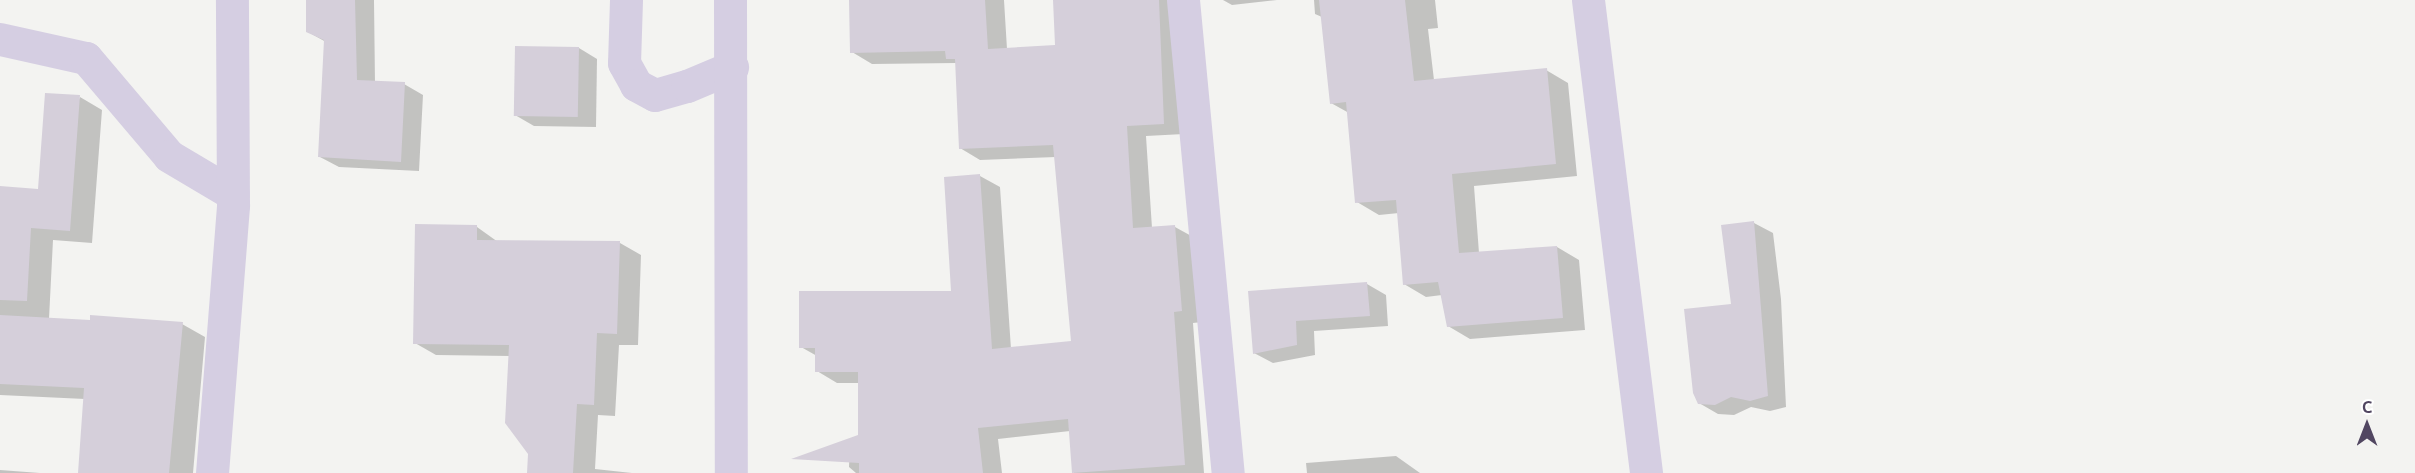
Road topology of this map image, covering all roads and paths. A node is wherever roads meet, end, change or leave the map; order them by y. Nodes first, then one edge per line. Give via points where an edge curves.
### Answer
1 (232, 0) edge
2 (626, 0) edge
3 (730, 0) edge
4 (1183, 0) edge
5 (1588, 0) edge
6 (0, 39) edge
7 (732, 67) junction
8 (233, 194) junction
9 (212, 473) edge
10 (731, 473) edge
11 (1228, 473) edge
12 (1646, 473) edge

1 - 8 street
2 - 7 street via 624,63 636,85 655,95
3 - 7 street
4 - 11 street
5 - 12 street
6 - 8 street via 86,58 169,156
7 - 10 street
8 - 9 street

